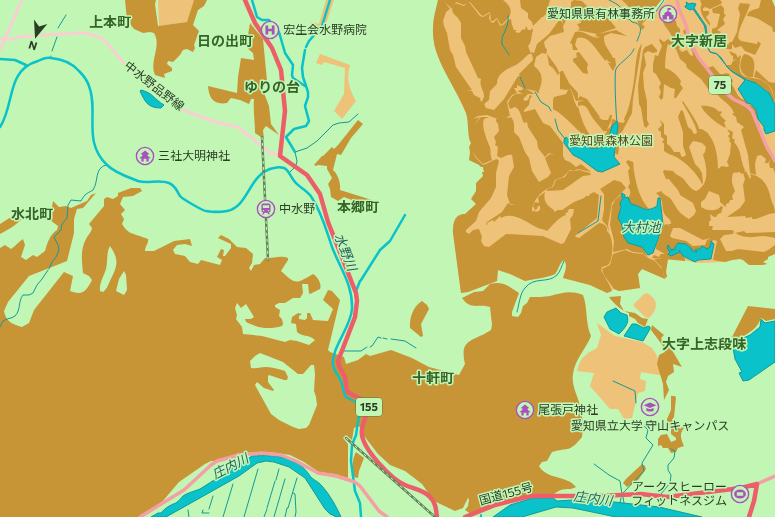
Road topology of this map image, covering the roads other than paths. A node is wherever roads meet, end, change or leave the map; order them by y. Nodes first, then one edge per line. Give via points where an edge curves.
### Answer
1 (22, 0) edge
2 (245, 0) edge
3 (677, 0) edge
4 (0, 39) edge
5 (7, 39) junction
6 (0, 50) edge
7 (280, 156) junction
8 (775, 161) edge
9 (775, 477) edge
10 (757, 484) junction
11 (140, 517) edge
12 (387, 517) edge
13 (437, 517) edge
14 (465, 517) edge
15 (749, 517) edge

1 - 5 main road
2 - 7 highway via 255,23 272,48 281,70 285,112
3 - 8 main road, 75 via 689,39 698,57 727,94 752,111
4 - 5 main road, 中水野品野線
5 - 6 main road
5 - 7 main road, 中水野品野線 via 81,33 100,37 126,64 156,85 178,108 215,122 236,126 269,152
7 - 13 highway, 155 via 307,175 321,197 356,297 355,318 338,363 345,377 347,391 368,406 362,428 364,443 380,465 395,479 430,497 435,505
9 - 10 main road
10 - 14 highway, 国道155号 via 667,497 641,494 531,496 492,506
10 - 15 highway
11 - 12 main road via 184,490 214,463 239,455 262,453 281,455 318,473 354,482

